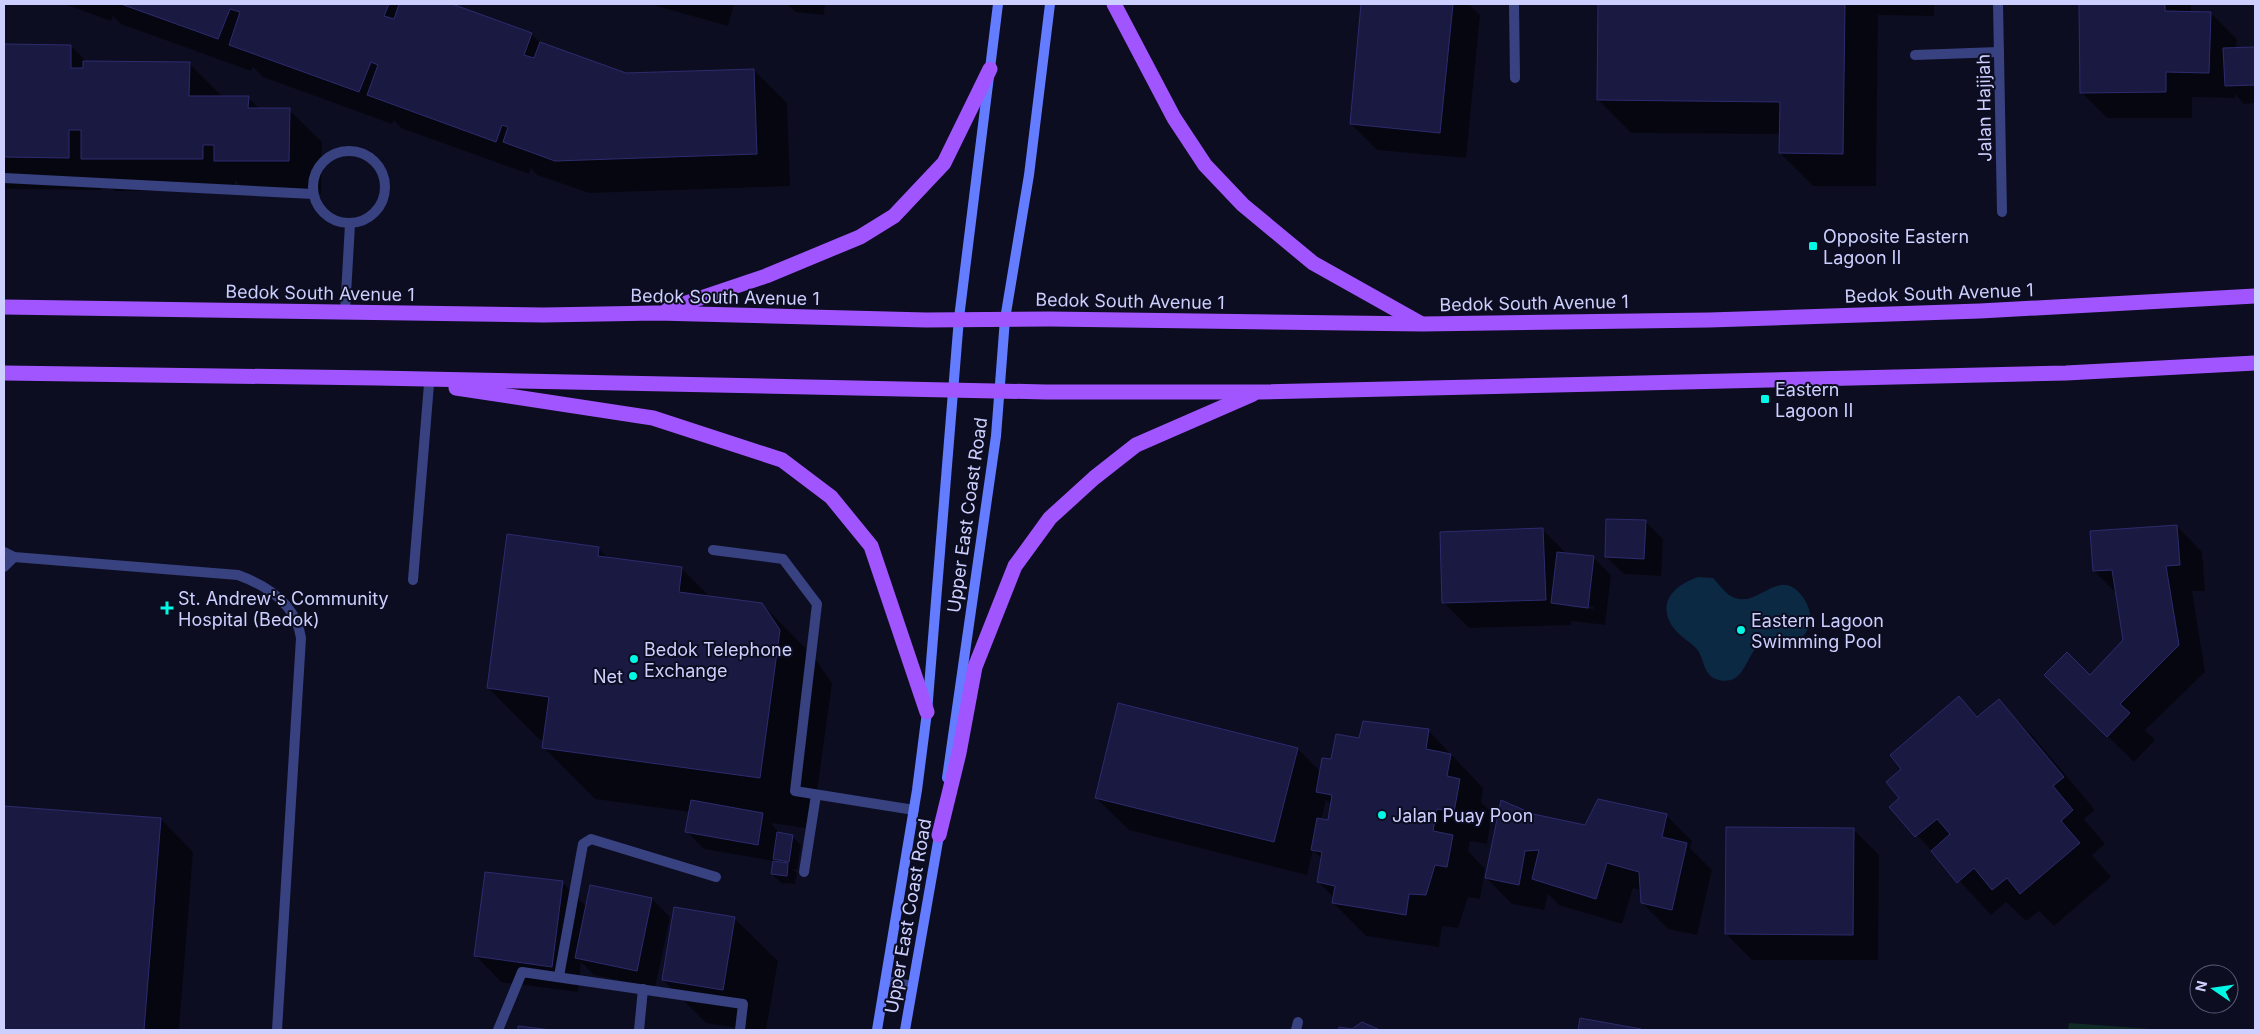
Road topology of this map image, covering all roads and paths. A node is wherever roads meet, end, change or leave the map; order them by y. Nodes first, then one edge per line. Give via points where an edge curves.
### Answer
1 (998, 4) edge
2 (1050, 4) edge
3 (1114, 4) edge
4 (1514, 4) edge
5 (1998, 4) edge
6 (1999, 52) junction
7 (1915, 55) dead end
8 (990, 69) junction
9 (1515, 78) dead end
10 (4, 178) edge
11 (313, 194) junction
12 (2002, 212) dead end
13 (350, 224) junction
14 (2255, 296) edge
15 (4, 307) edge
16 (345, 312) junction
17 (657, 313) junction
18 (959, 318) junction
19 (1005, 319) junction
20 (1422, 324) junction
21 (2255, 363) edge
22 (4, 374) edge
23 (395, 379) junction
24 (429, 384) junction
25 (952, 389) junction
26 (1000, 390) junction
27 (1259, 392) junction
28 (713, 550) dead end
29 (4, 552) edge
30 (14, 557) junction
31 (4, 567) edge
32 (413, 580) dead end
33 (927, 712) junction
34 (816, 794) junction
35 (914, 810) junction
36 (939, 835) junction
37 (804, 872) dead end
38 (716, 877) dead end
39 (559, 976) junction
40 (886, 981) junction
41 (912, 986) junction
42 (643, 989) junction
43 (277, 1030) edge
44 (498, 1030) edge
45 (639, 1030) edge
46 (740, 1030) edge
47 (878, 1030) edge
48 (905, 1030) edge

1 - 8 main road, Upper East Coast Road
2 - 19 main road, Upper East Coast Road via 1029,176
3 - 20 main road via 1174,118 1205,166 1243,205 1313,263
4 - 9 street
5 - 6 street, Jalan Hajijah
6 - 7 street
6 - 12 street, Jalan Hajijah
8 - 17 main road via 944,163 894,216 860,237 766,276
8 - 18 main road, Upper East Coast Road
10 - 11 street
11 - 13 street via 326,215 337,222
11 - 13 street via 313,181 325,159 348,150 371,158 380,167 385,192 373,214
13 - 16 street
14 - 20 main road, Bedok South Avenue 1 via 1709,320
15 - 16 main road, Bedok South Avenue 1
16 - 17 main road, Bedok South Avenue 1
17 - 18 main road, Bedok South Avenue 1 via 926,320
18 - 19 main road, Bedok South Avenue 1
18 - 25 main road, Upper East Coast Road
19 - 20 main road, Bedok South Avenue 1
19 - 26 main road, Upper East Coast Road
21 - 27 main road via 2066,373
22 - 23 main road
23 - 24 main road
23 - 25 main road
24 - 32 street
24 - 33 main road via 652,418 782,460 831,498 871,546
25 - 26 main road
25 - 33 main road, Upper East Coast Road
26 - 27 main road
26 - 36 main road, Upper East Coast Road
27 - 36 main road via 1136,445 1050,518 1015,566 975,667
28 - 34 street via 783,559 817,604 794,788 795,791
29 - 30 street
30 - 31 street
30 - 43 street via 238,575 261,584 292,612 301,638
33 - 35 main road, Upper East Coast Road
34 - 35 street
34 - 37 street
35 - 40 main road, Upper East Coast Road
36 - 41 main road, Upper East Coast Road
38 - 39 street via 591,839 583,844
39 - 42 street
39 - 44 street via 522,972
40 - 41 street
40 - 47 main road, Upper East Coast Road
41 - 48 main road, Upper East Coast Road
42 - 45 street
42 - 46 street via 743,1004

